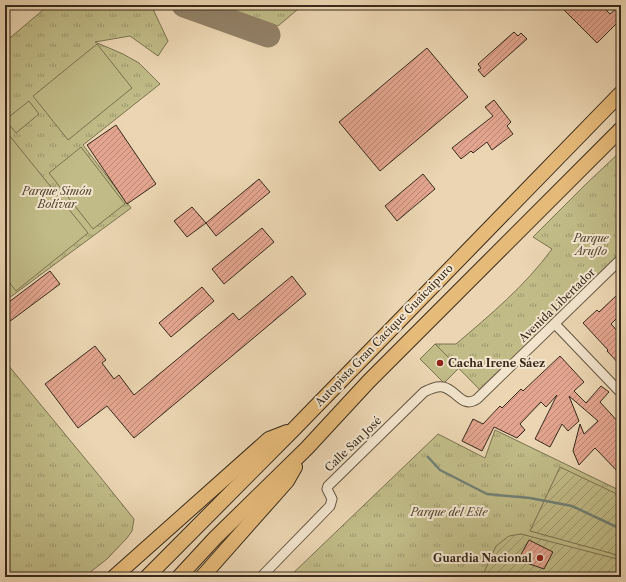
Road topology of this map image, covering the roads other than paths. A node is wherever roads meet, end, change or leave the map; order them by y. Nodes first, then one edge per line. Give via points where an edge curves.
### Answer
1 (621, 93) edge
2 (621, 129) edge
3 (621, 259) edge
4 (555, 324) junction
5 (431, 388) joint
6 (621, 393) edge
7 (292, 431) junction
8 (307, 448) junction
9 (114, 577) edge
10 (147, 577) edge
11 (179, 577) edge
12 (202, 577) edge
13 (261, 577) edge

1 - 7 highway, Autopista Gran Cacique Guaicaipuro
2 - 8 highway, Autopista Gran Cacique Guaicaipuro via 369,381
3 - 4 street, Avenida Libertador
4 - 5 street, Avenida Libertador via 472,402 463,400 443,387
4 - 6 street
5 - 13 street, Calle San José via 328,486 332,499 330,506
7 - 9 highway via 269,439
7 - 10 highway, Autopista Gran Cacique Guaicaipuro
8 - 11 highway, Autopista Gran Cacique Guaicaipuro
8 - 12 highway via 287,481

